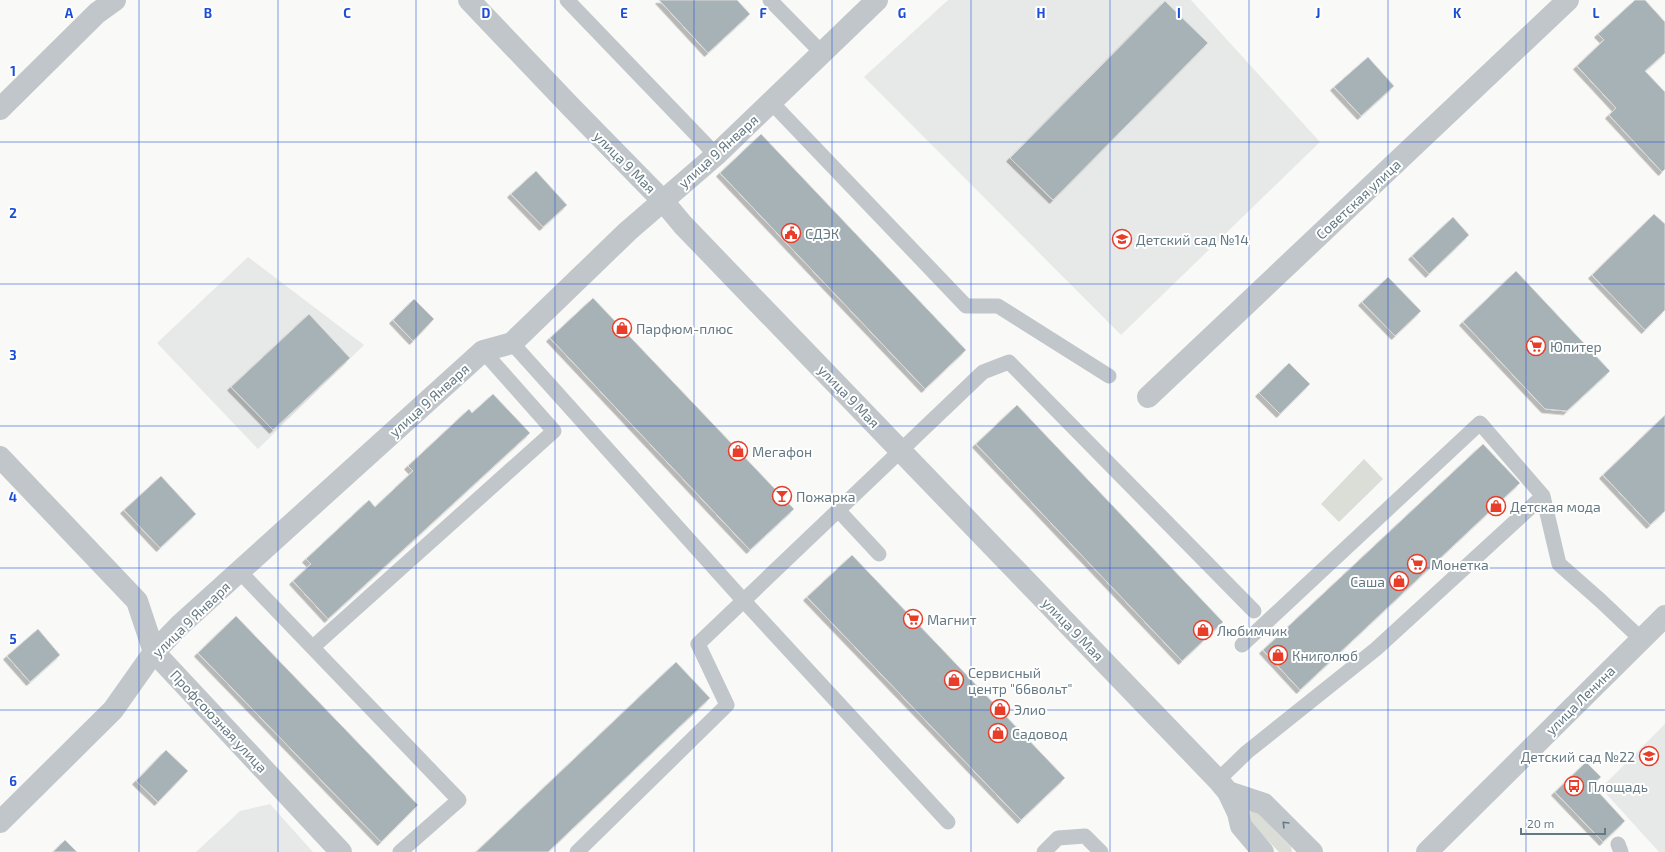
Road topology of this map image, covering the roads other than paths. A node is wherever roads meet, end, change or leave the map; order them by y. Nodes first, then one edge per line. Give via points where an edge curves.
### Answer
1 (115, 0) edge
2 (469, 0) edge
3 (566, 0) edge
4 (770, 0) edge
5 (877, 0) edge
6 (1568, 0) edge
7 (822, 53) junction
8 (771, 102) junction
9 (0, 108) edge
10 (716, 155) junction
11 (663, 201) junction
12 (512, 343) junction
13 (483, 351) junction
14 (1109, 376) dead end
15 (1148, 398) dead end
16 (900, 450) junction
17 (0, 457) edge
18 (1543, 496) junction
19 (838, 510) junction
20 (879, 554) dead end
21 (240, 572) junction
22 (743, 600) junction
23 (1254, 611) dead end
24 (1665, 616) edge
25 (1641, 639) junction
26 (1242, 645) dead end
27 (313, 647) junction
28 (154, 652) junction
29 (1223, 786) junction
30 (0, 822) edge
31 (948, 822) dead end
32 (342, 852) edge
33 (400, 852) edge
34 (577, 852) edge
35 (1044, 852) edge
36 (1101, 852) edge
37 (1263, 852) edge
38 (1312, 852) edge
39 (1427, 852) edge

1 - 9 street via 97,13
2 - 11 street, улица 9 Мая
3 - 10 lane
4 - 7 lane
5 - 7 street, улица 9 Января
6 - 15 street, Советская улица
7 - 8 street, улица 9 Января
8 - 10 street, улица 9 Января
8 - 14 lane via 966,306 998,306
10 - 11 street, улица 9 Января
11 - 12 street, улица 9 Января via 628,231
11 - 16 street, улица 9 Мая via 688,231
12 - 13 street, улица 9 Января
12 - 22 lane
13 - 21 street, улица 9 Января
13 - 27 lane via 554,431
16 - 19 lane
16 - 23 lane via 983,372 1009,362
16 - 29 street, улица 9 Мая
17 - 28 street, Профсоюзная улица via 136,601
18 - 25 lane via 1559,564
18 - 26 lane via 1480,423
18 - 29 lane via 1376,649 1247,752
19 - 20 lane
19 - 22 lane
21 - 27 lane
21 - 28 street, улица 9 Января via 180,625
22 - 31 lane
22 - 34 lane via 698,644 727,705
24 - 25 street, улица Ленина
25 - 39 street, улица Ленина
27 - 33 lane via 459,800
28 - 30 street, улица 9 Января via 113,710
28 - 32 street, Профсоюзная улица
29 - 37 street, улица 9 Мая via 1238,813 1241,826
38 -> 29 street, улица 9 Мая via 1264,804
35 - 36 lane via 1058,838 1085,836

